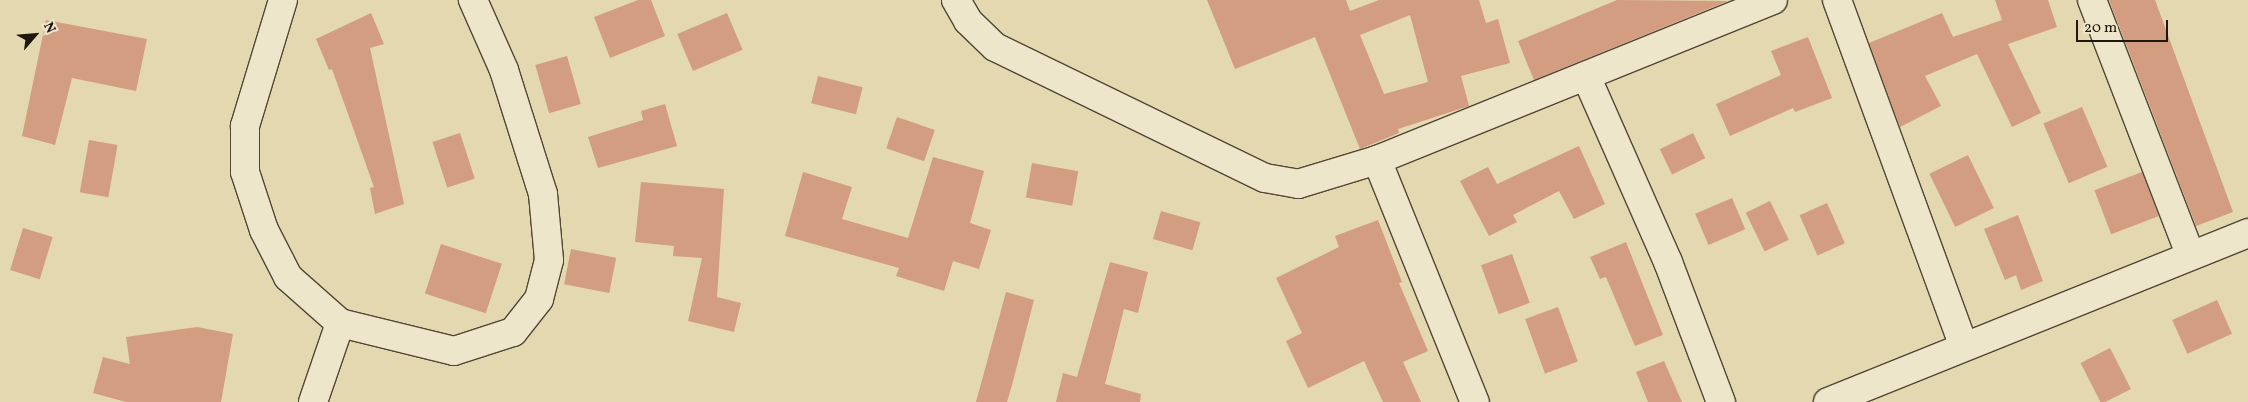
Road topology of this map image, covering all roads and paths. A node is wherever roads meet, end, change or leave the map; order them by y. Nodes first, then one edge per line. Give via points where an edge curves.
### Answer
1 (283, 0) edge
2 (472, 0) edge
3 (956, 0) edge
4 (1773, 0) edge
5 (1836, 0) edge
6 (2092, 0) edge
7 (1586, 76) junction
8 (1377, 160) junction
9 (2248, 233) edge
10 (2190, 256) junction
11 (340, 323) junction
12 (1963, 345) junction
13 (313, 402) edge
14 (1475, 402) edge
15 (1721, 402) edge
16 (1828, 402) edge

1 - 11 street via 245,126 245,172 264,230 288,277
2 - 11 street via 504,70 543,194 549,260 539,299 513,332 454,351
3 - 8 street via 968,21 994,47 1265,178 1298,184
4 - 7 street
5 - 12 street
6 - 10 street
7 - 8 street
7 - 15 street via 1668,262
8 - 14 street
9 - 10 street
10 - 12 street
11 - 13 street
12 - 16 street

